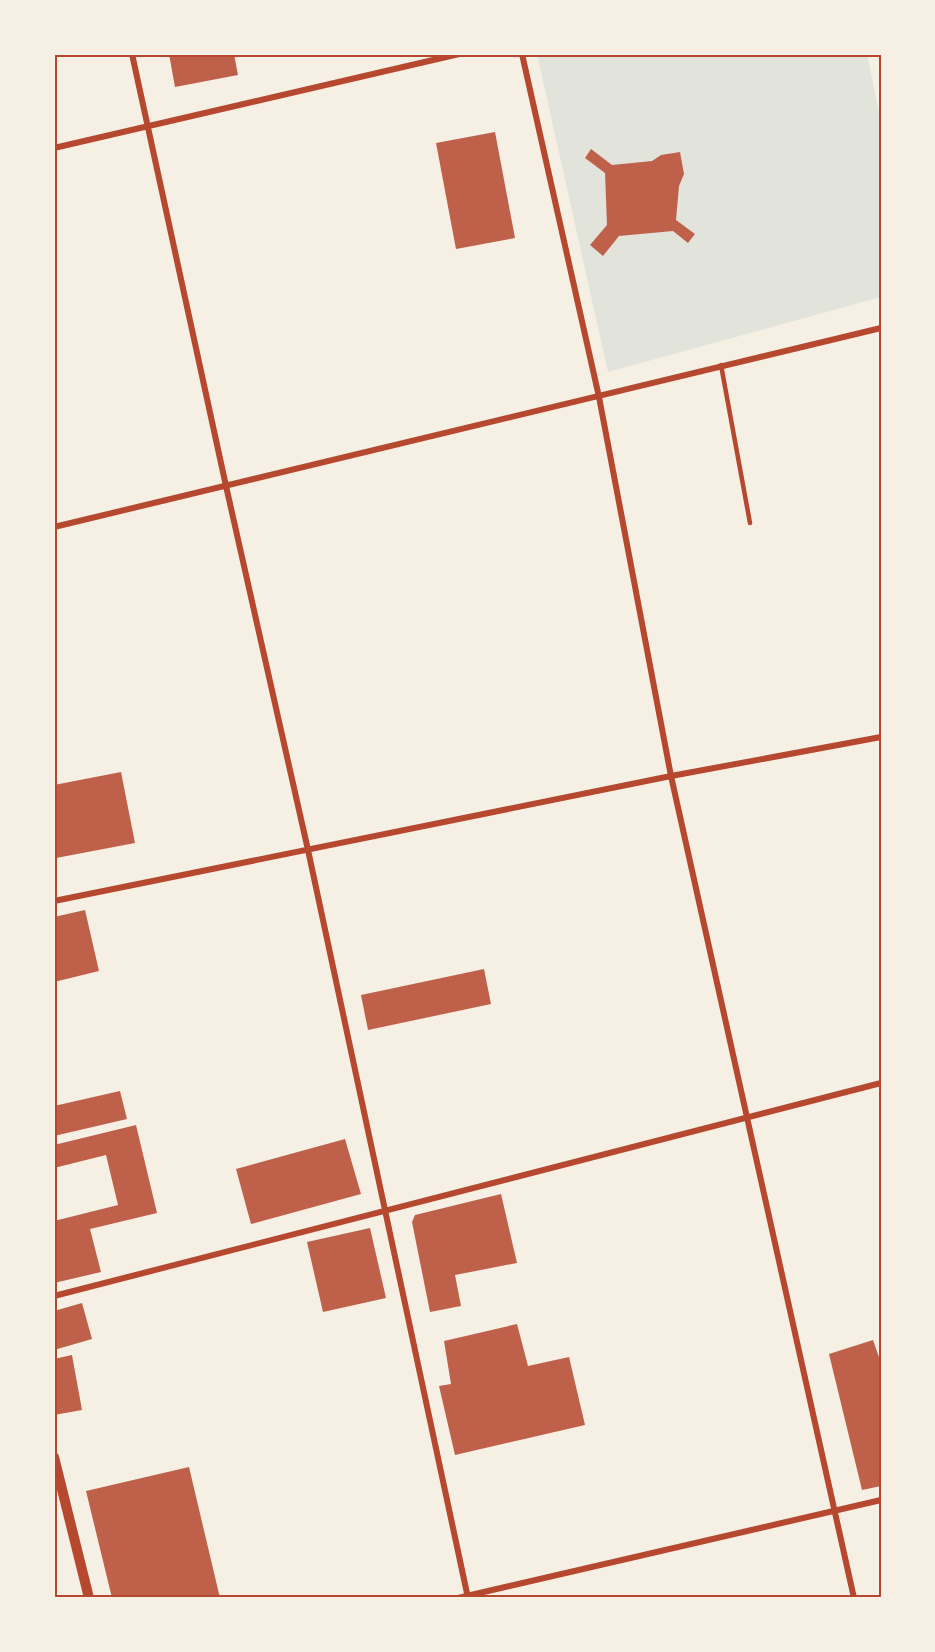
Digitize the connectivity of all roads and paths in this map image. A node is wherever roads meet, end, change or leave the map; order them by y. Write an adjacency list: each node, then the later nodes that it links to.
1 (132, 54): 4 (street)
2 (459, 54): 4 (street)
3 (522, 54): 8 (street)
4 (147, 128): 5 (street); 9 (street)
5 (54, 148)
6 (881, 328): 7 (street)
7 (721, 364): 8 (street); 10 (lane)
8 (599, 397): 9 (street); 13 (street)
9 (226, 486): 11 (street); 14 (street)
10 (750, 523)
11 (54, 527)
12 (881, 737): 13 (street)
13 (671, 776): 14 (street); 17 (street)
14 (308, 850): 15 (street); 18 (street)
15 (54, 901)
16 (881, 1083): 17 (street)
17 (747, 1117): 18 (street); 22 (street)
18 (384, 1211): 19 (street); 23 (street)
19 (54, 1296)
20 (54, 1457): 24 (street)
21 (881, 1500): 22 (street)
22 (834, 1510): 23 (street); 26 (street)
23 (468, 1597): 25 (street)
24 (89, 1598)
25 (458, 1598)
26 (855, 1598)

